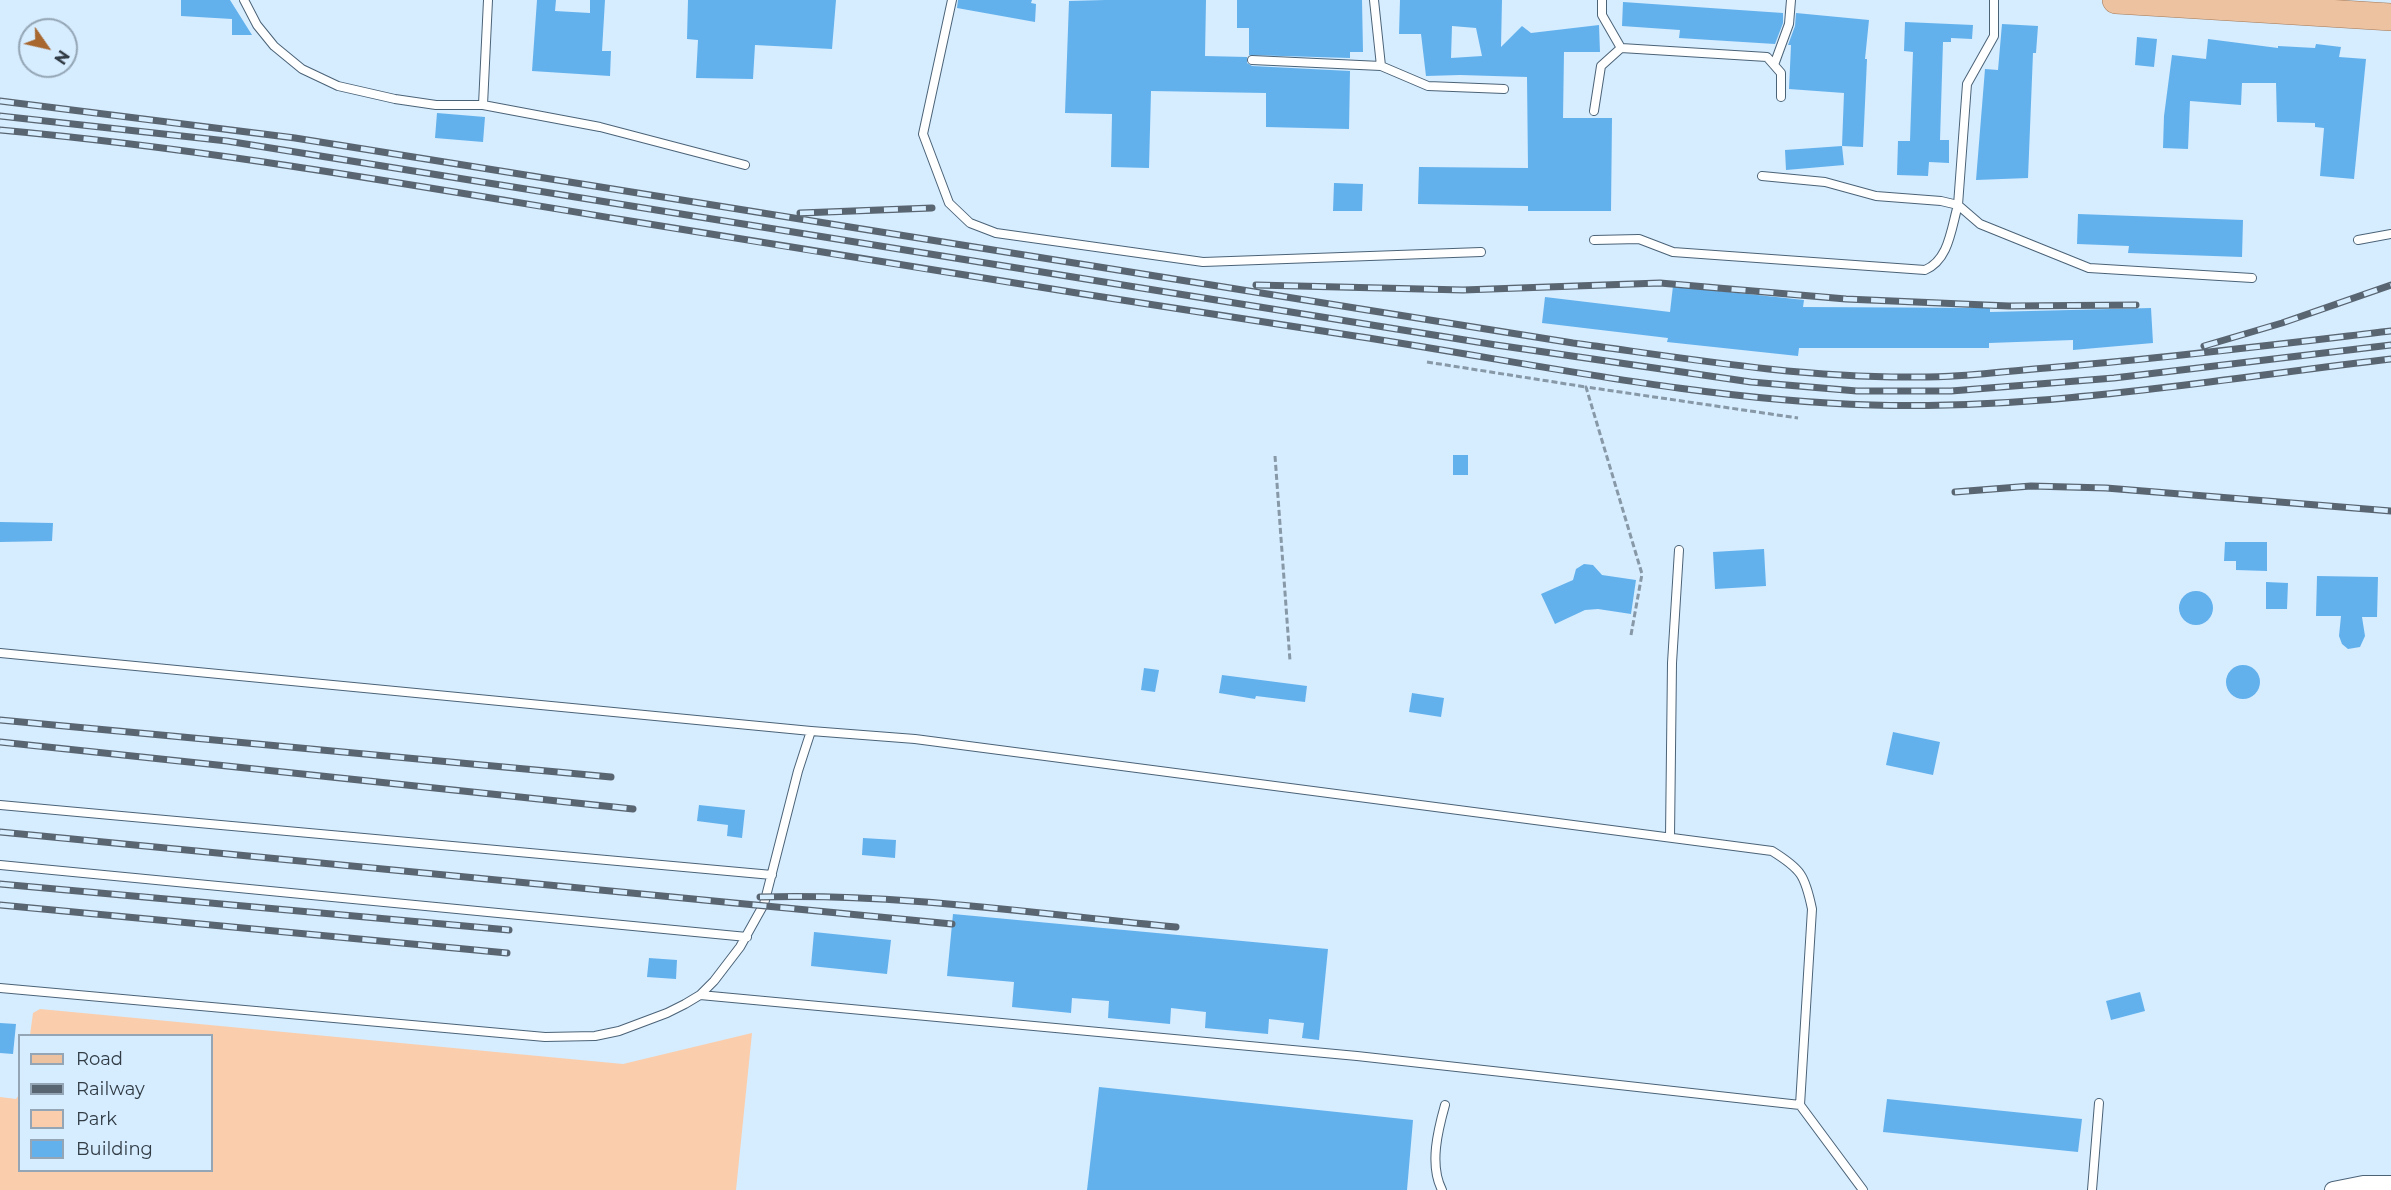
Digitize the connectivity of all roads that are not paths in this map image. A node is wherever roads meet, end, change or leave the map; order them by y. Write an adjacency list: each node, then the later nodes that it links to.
1 (244, 0): 16 (lane)
2 (488, 0): 16 (lane)
3 (952, 0): 24 (lane)
4 (1374, 0): 13 (lane)
5 (1602, 0): 10 (lane)
6 (1791, 0): 12 (lane)
7 (1994, 0): 20 (lane)
8 (2115, 0): 9 (main road)
9 (2388, 11)
10 (1621, 48): 12 (lane); 17 (lane)
11 (1252, 60): 13 (lane)
12 (1774, 65): 15 (lane)
13 (1381, 66): 14 (lane)
14 (1504, 89)
15 (1781, 96)
16 (483, 105): 18 (lane)
17 (1594, 111)
18 (745, 165)
19 (1762, 176): 20 (lane)
20 (1958, 205): 22 (lane); 25 (lane)
21 (2391, 234): 23 (lane)
22 (1594, 240)
23 (2358, 240)
24 (1481, 252)
25 (2252, 278)
26 (1679, 550): 30 (lane)
27 (0, 653): 28 (lane)
28 (811, 731): 30 (lane); 32 (lane)
29 (0, 805): 32 (lane)
30 (1670, 837): 38 (lane)
31 (0, 865): 33 (lane)
32 (772, 875): 33 (lane)
33 (747, 937): 35 (lane)
34 (0, 988): 35 (lane)
35 (700, 995): 38 (lane)
36 (2098, 1102): 42 (lane)
37 (1445, 1105): 40 (lane)
38 (1800, 1105): 41 (lane)
39 (2391, 1184): 43 (street)
40 (1442, 1190)
41 (1863, 1190)
42 (2092, 1190)
43 (2333, 1190)

